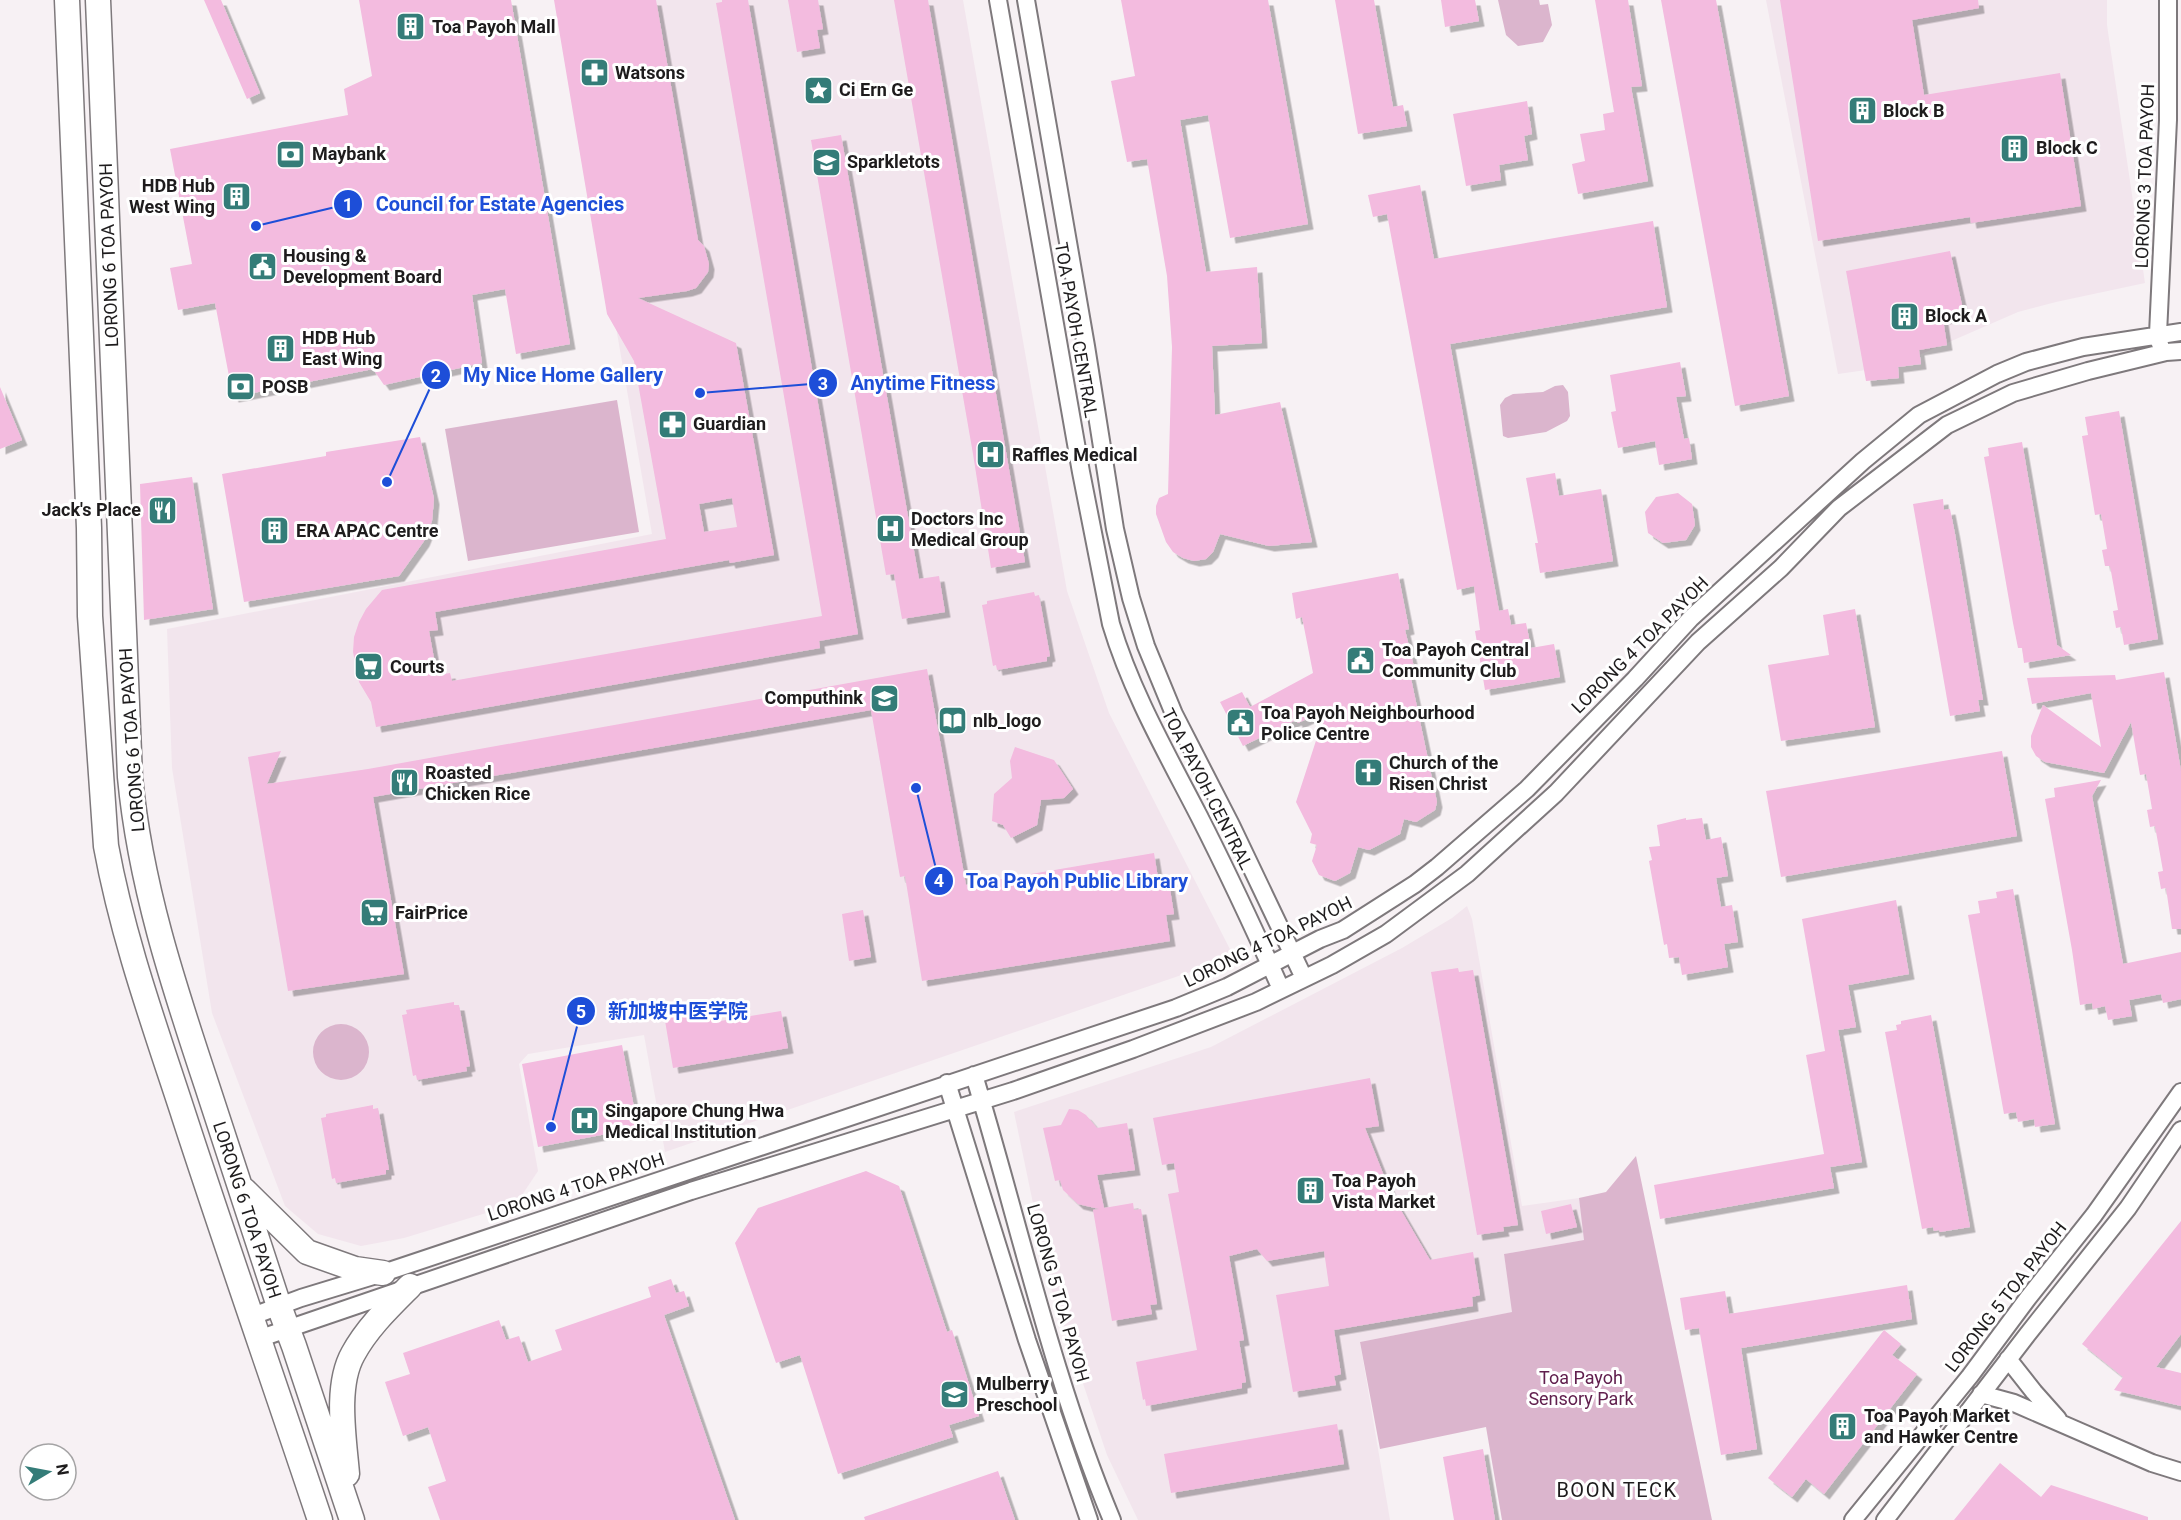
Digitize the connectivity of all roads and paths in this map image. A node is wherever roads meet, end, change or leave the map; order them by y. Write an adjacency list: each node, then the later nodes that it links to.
1 (67, 0): 24 (main road, LORONG 6 TOA PAYOH)
2 (98, 0): 20 (main road, LORONG 6 TOA PAYOH)
3 (998, 0): 11 (street, TOA PAYOH CENTRAL)
4 (1026, 0): 10 (street, TOA PAYOH CENTRAL)
5 (2168, 0): 7 (street, LORONG 3 TOA PAYOH)
6 (2181, 332): 7 (street, LORONG 4 TOA PAYOH)
7 (2158, 334): 9 (street, LORONG 3 TOA PAYOH); 10 (street, LORONG 4 TOA PAYOH)
8 (2181, 351): 9 (street)
9 (2161, 353): 12 (street)
10 (1292, 954): 11 (street, LORONG 4 TOA PAYOH); 12 (street, TOA PAYOH CENTRAL)
11 (1270, 965): 13 (street, TOA PAYOH CENTRAL); 14 (street, LORONG 4 TOA PAYOH)
12 (1304, 978): 13 (street)
13 (1281, 989): 17 (street)
14 (974, 1075): 15 (street, LORONG 4 TOA PAYOH); 17 (street, LORONG 5 TOA PAYOH)
15 (947, 1083): 18 (street); 21 (street, LORONG 4 TOA PAYOH)
16 (2181, 1092): 34 (street, LORONG 5 TOA PAYOH)
17 (982, 1100): 18 (street); 33 (street, LORONG 5 TOA PAYOH)
18 (955, 1109): 22 (street); 32 (street)
19 (2181, 1130): 26 (street)
20 (239, 1184): 21 (main road); 23 (main road, LORONG 6 TOA PAYOH)
21 (382, 1273): 23 (street, LORONG 4 TOA PAYOH)
22 (410, 1286): 25 (street); 30 (main road)
23 (279, 1306): 24 (street, LORONG 4 TOA PAYOH); 25 (main road, LORONG 6 TOA PAYOH)
24 (254, 1328): 25 (street); 31 (main road, LORONG 6 TOA PAYOH)
25 (288, 1329): 30 (main road, LORONG 6 TOA PAYOH)
26 (2008, 1359): 27 (street); 28 (street)
27 (1981, 1394): 28 (street); 35 (street)
28 (2066, 1425): 29 (street)
29 (2181, 1472)
30 (351, 1517)
31 (320, 1520)
32 (1089, 1520)
33 (1112, 1520)
34 (1853, 1520)
35 (1885, 1520)

